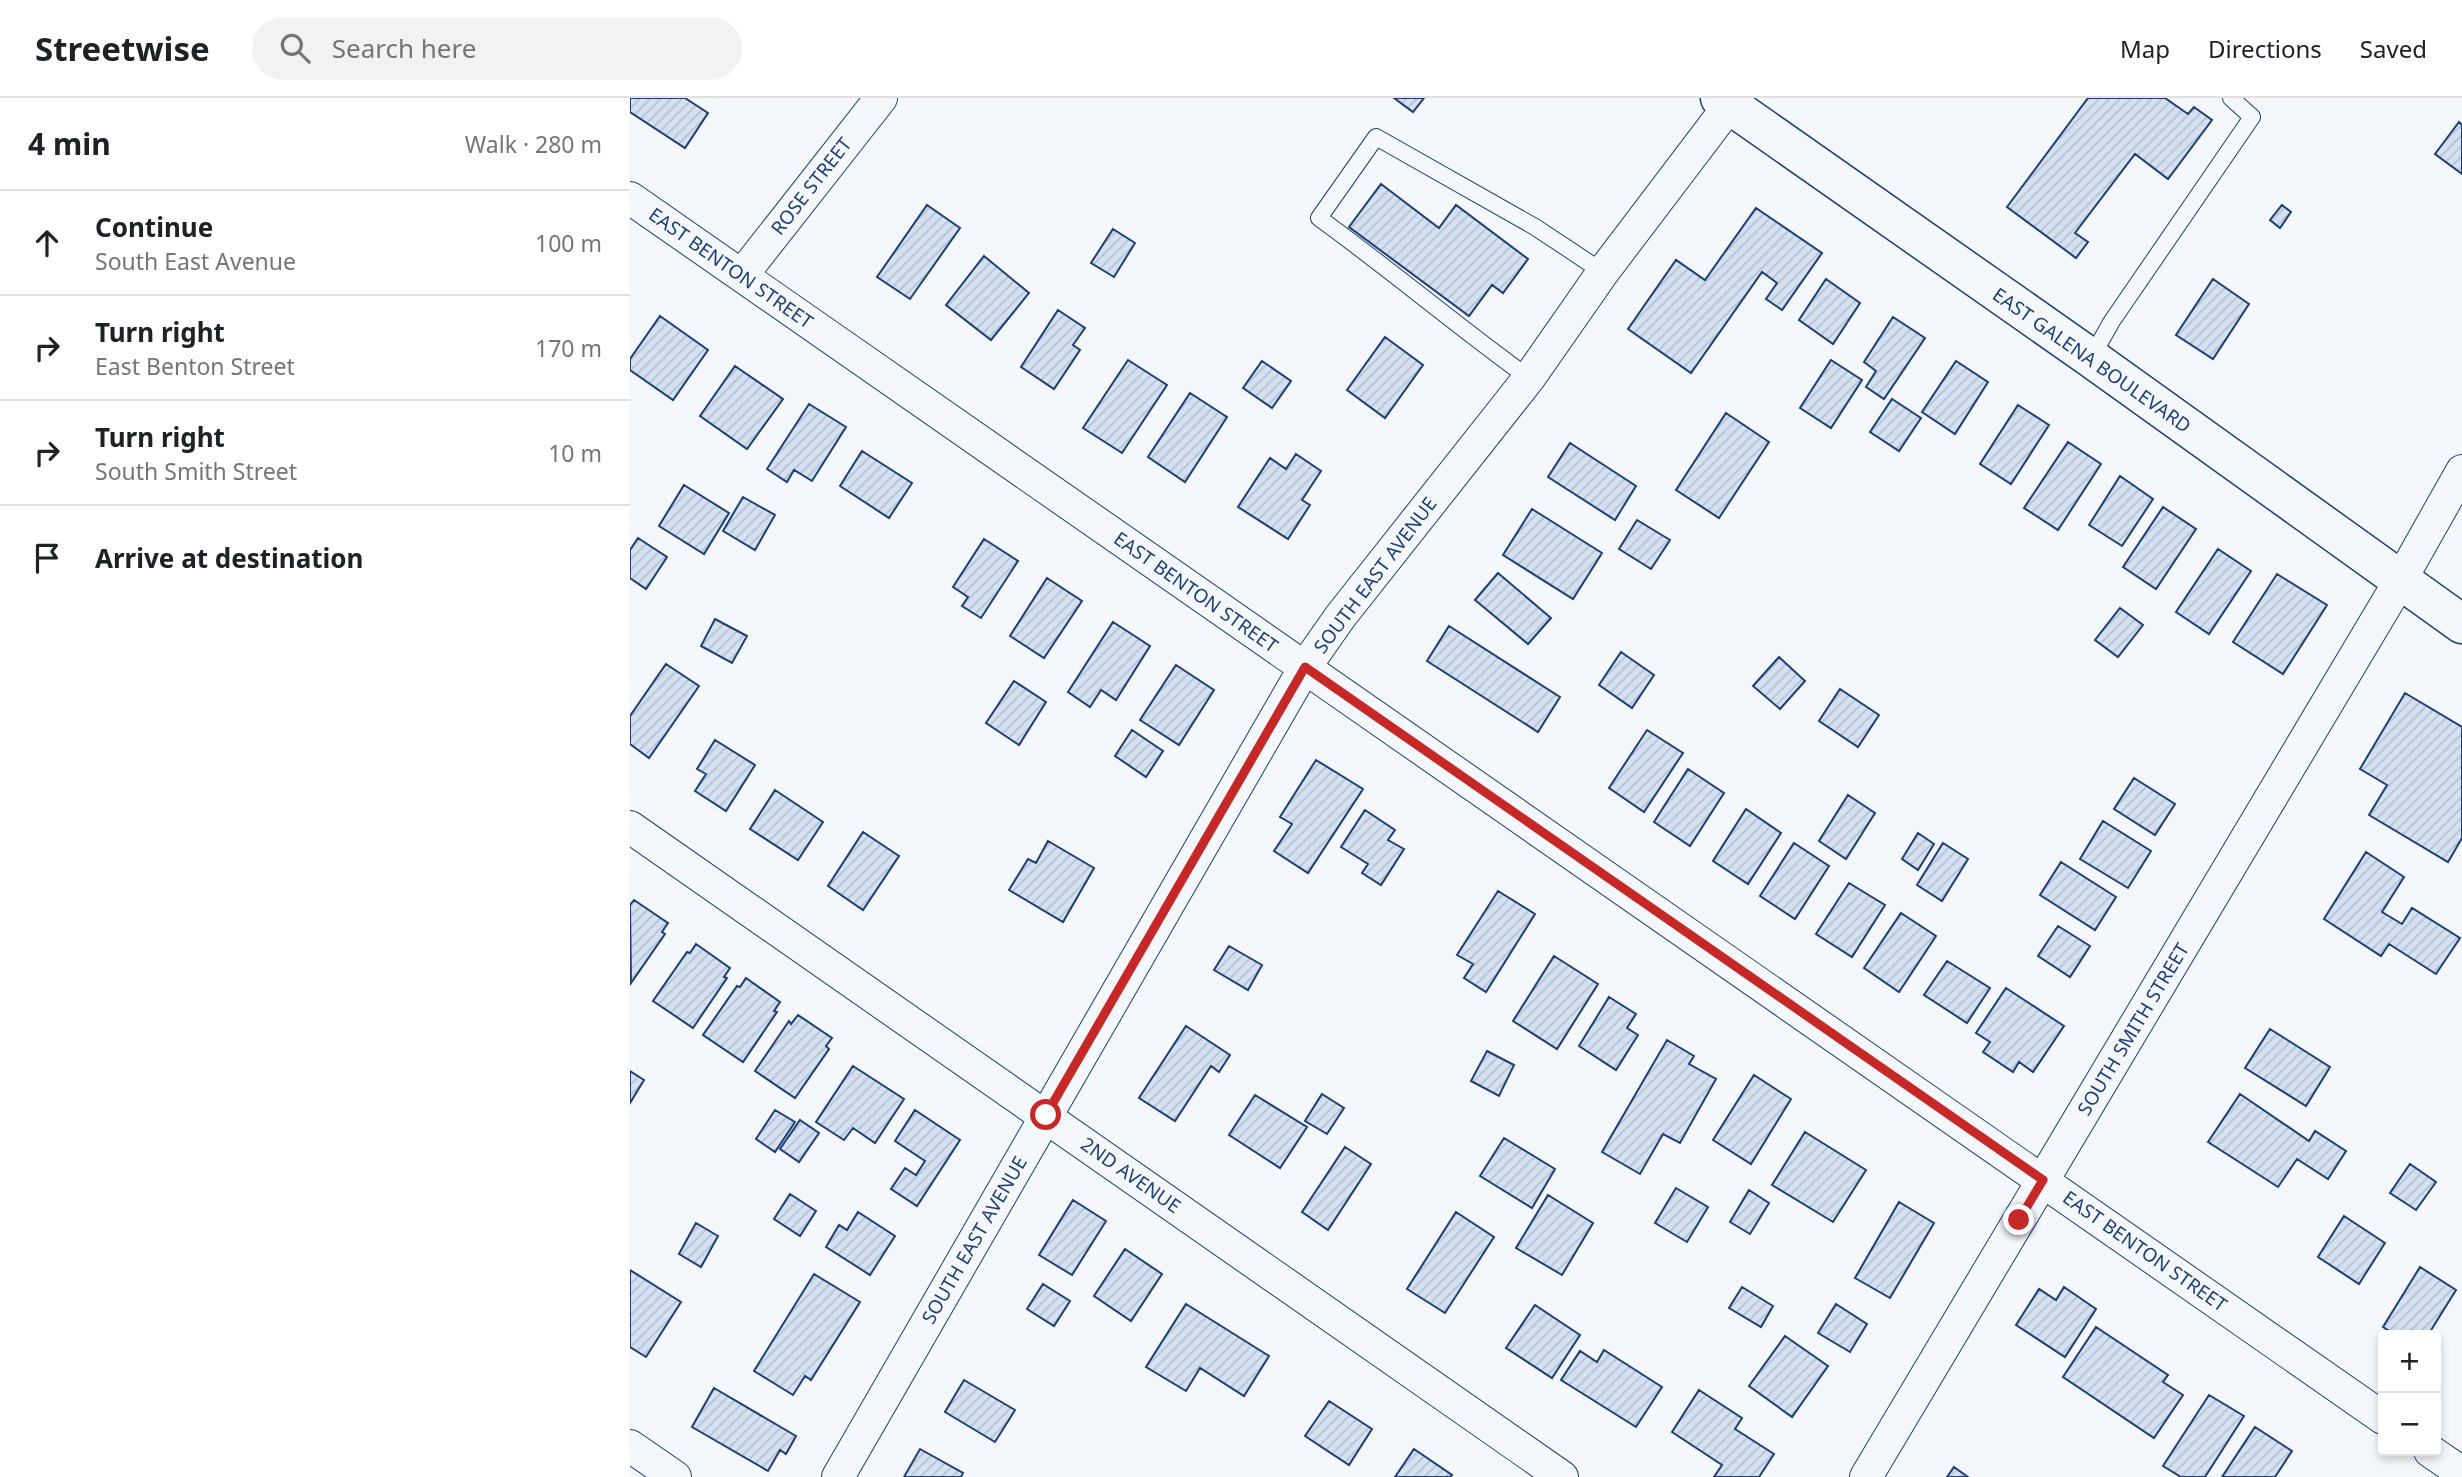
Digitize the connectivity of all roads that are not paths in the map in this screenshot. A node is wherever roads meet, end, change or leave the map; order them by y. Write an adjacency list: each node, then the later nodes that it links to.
1 (881, 98): 6 (street, ROSE STREET)
2 (2231, 98): 7 (lane)
3 (1728, 101): 5 (street, SOUTH EAST AVENUE); 7 (main road, EAST GALENA BOULEVARD)
4 (630, 198): 6 (street, EAST BENTON STREET)
5 (1603, 272): 8 (street, SOUTH EAST AVENUE); 8 (lane)
6 (742, 275): 12 (street, EAST BENTON STREET)
7 (2091, 358): 10 (main road, EAST GALENA BOULEVARD)
8 (1529, 378): 12 (street, SOUTH EAST AVENUE)
9 (2462, 471): 10 (street, SOUTH SMITH STREET)
10 (2400, 581): 11 (main road, EAST GALENA BOULEVARD); 15 (street, SOUTH SMITH STREET)
11 (2462, 624)
12 (1305, 667): 14 (street, SOUTH EAST AVENUE); 15 (street, EAST BENTON STREET)
13 (630, 827): 14 (street, 2ND AVENUE)
14 (1046, 1115): 21 (street, SOUTH EAST AVENUE); 22 (street, 2ND AVENUE)
15 (2043, 1180): 16 (street, EAST BENTON STREET); 23 (street, SOUTH SMITH STREET)
16 (2378, 1414)
17 (630, 1446): 20 (street)
18 (2438, 1456): 19 (street)
19 (2462, 1472)
20 (675, 1477)
21 (838, 1477)
22 (1562, 1477)
23 (1866, 1477)

